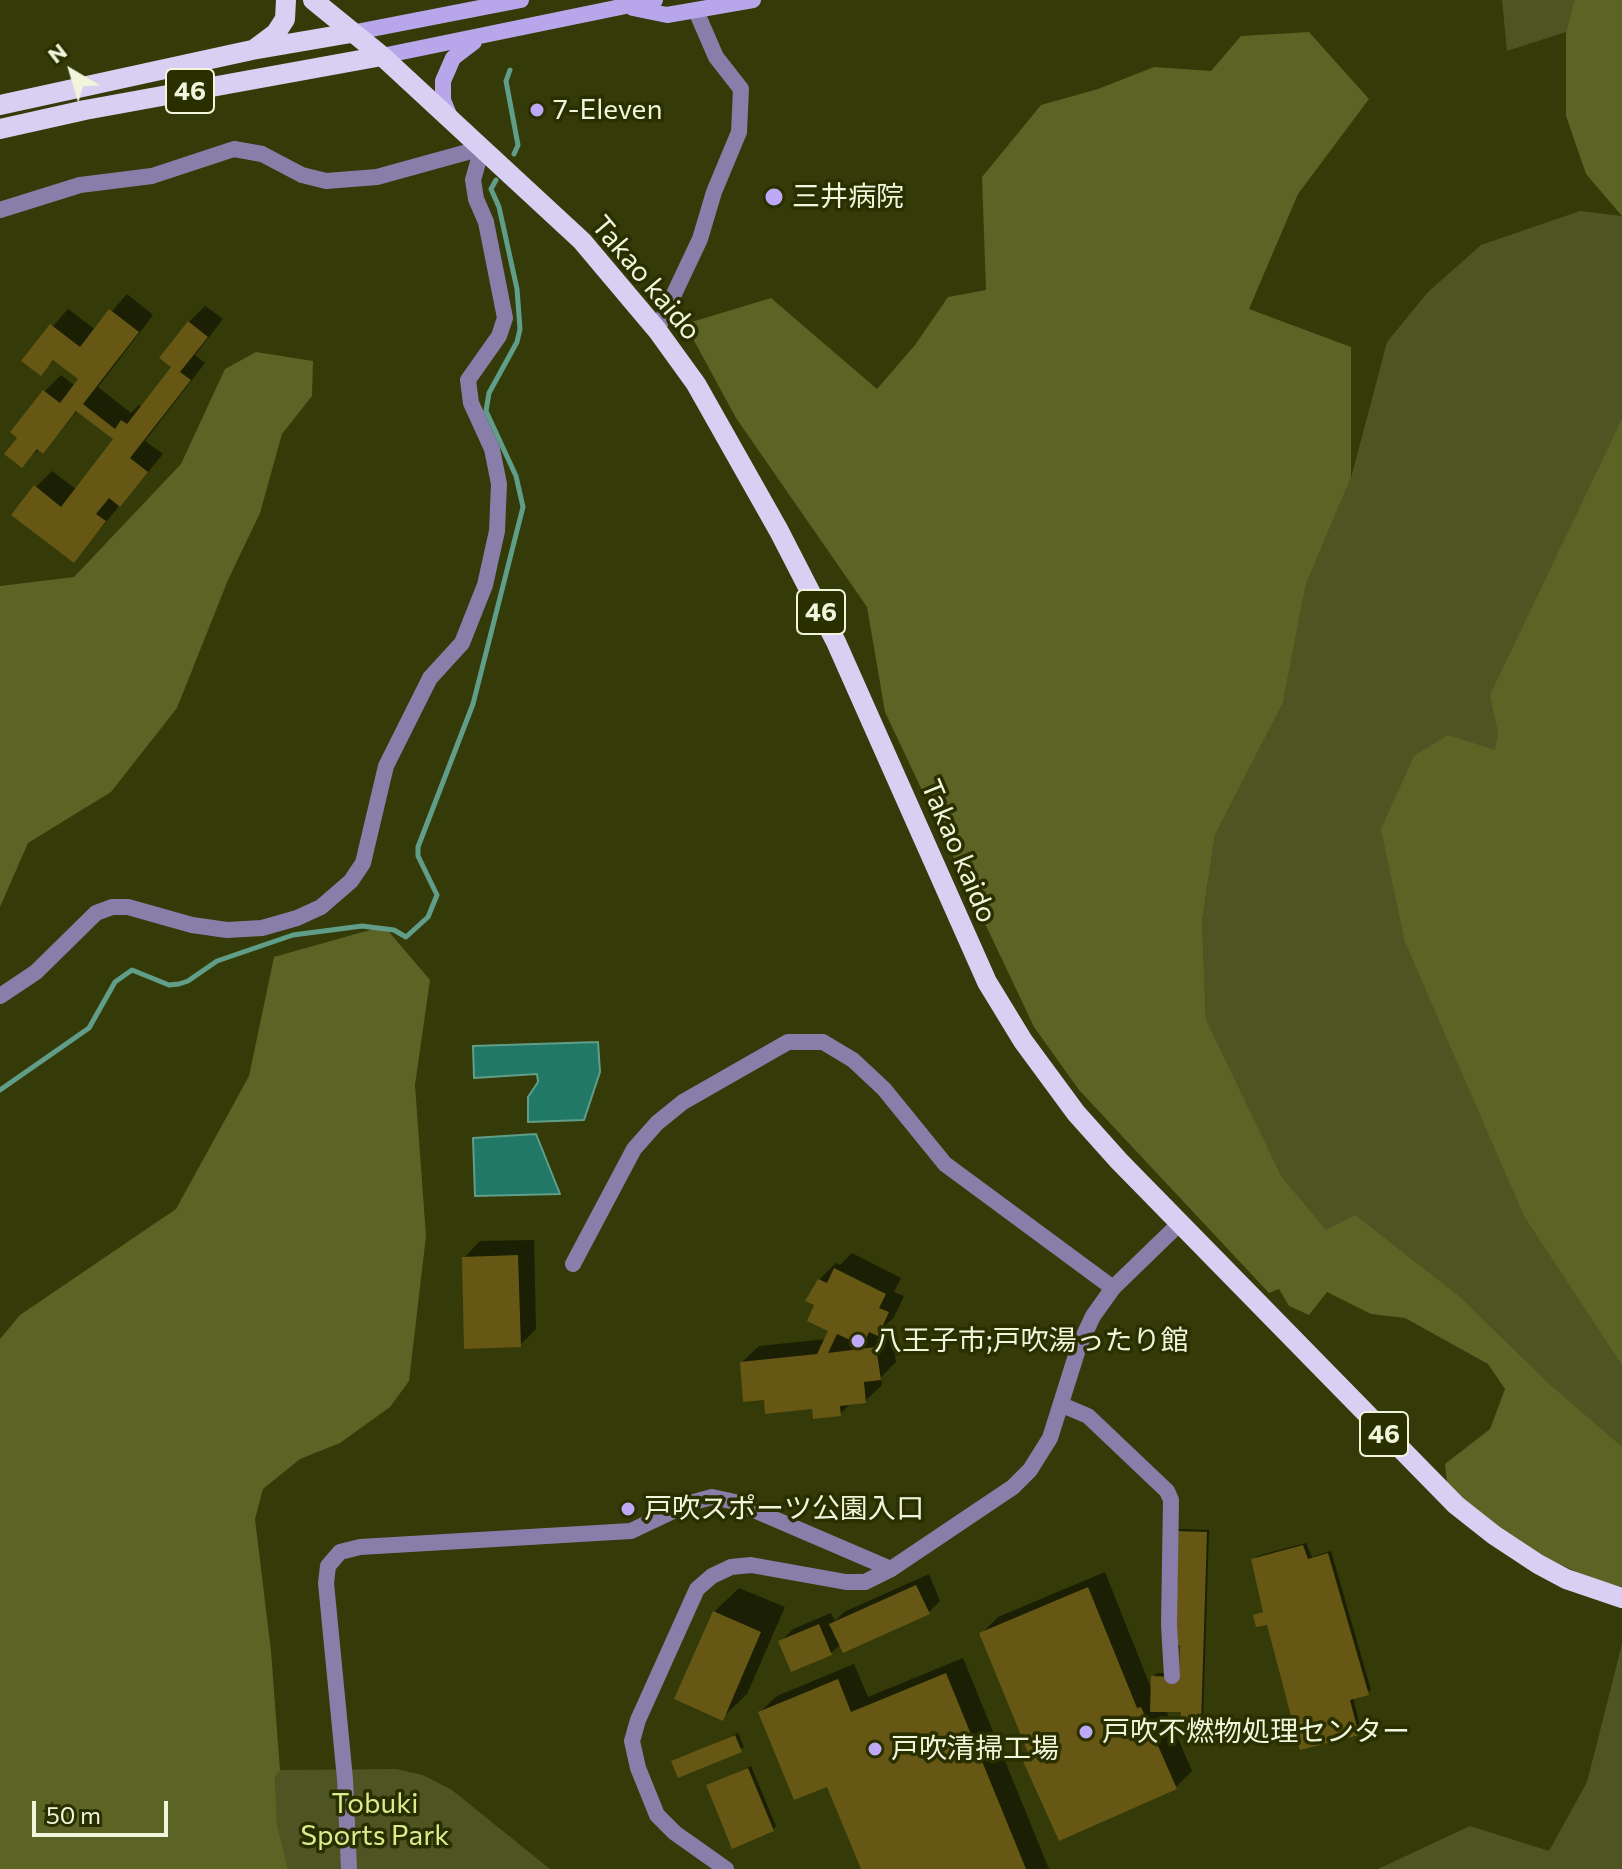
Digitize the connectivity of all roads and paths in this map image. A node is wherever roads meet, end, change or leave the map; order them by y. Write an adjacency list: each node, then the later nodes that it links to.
1 (286, 0): 12 (main road)
2 (313, 0): 10 (main road, 46)
3 (485, 0): 9 (main road)
4 (521, 0): 9 (main road)
5 (655, 0): 7 (main road)
6 (753, 0): 8 (main road)
7 (626, 7): 8 (main road); 11 (main road)
8 (696, 11): 19 (street)
9 (439, 18): 10 (main road)
10 (351, 33): 12 (main road, 46); 13 (main road, Takao kaido / 46)
11 (490, 35): 13 (main road); 15 (main road)
12 (252, 50): 14 (main road, 46)
13 (382, 56): 15 (main road, Takao kaido / 46); 16 (main road, 46)
14 (0, 105)
15 (451, 119): 17 (main road, Takao kaido / 46)
16 (0, 129)
17 (482, 148): 18 (street); 19 (main road, Takao kaido / 46); 20 (street)
18 (0, 210)
19 (657, 330): 21 (main road, Takao kaido / 46)
20 (0, 996)
21 (1180, 1223): 23 (street); 26 (main road, Takao kaido / 46)
22 (573, 1264): 23 (street)
23 (1113, 1288): 24 (street)
24 (1062, 1405): 25 (street); 27 (street)
25 (891, 1569): 28 (street); 29 (street)
26 (1622, 1598)
27 (1172, 1676)
28 (349, 1869)
29 (726, 1869)

